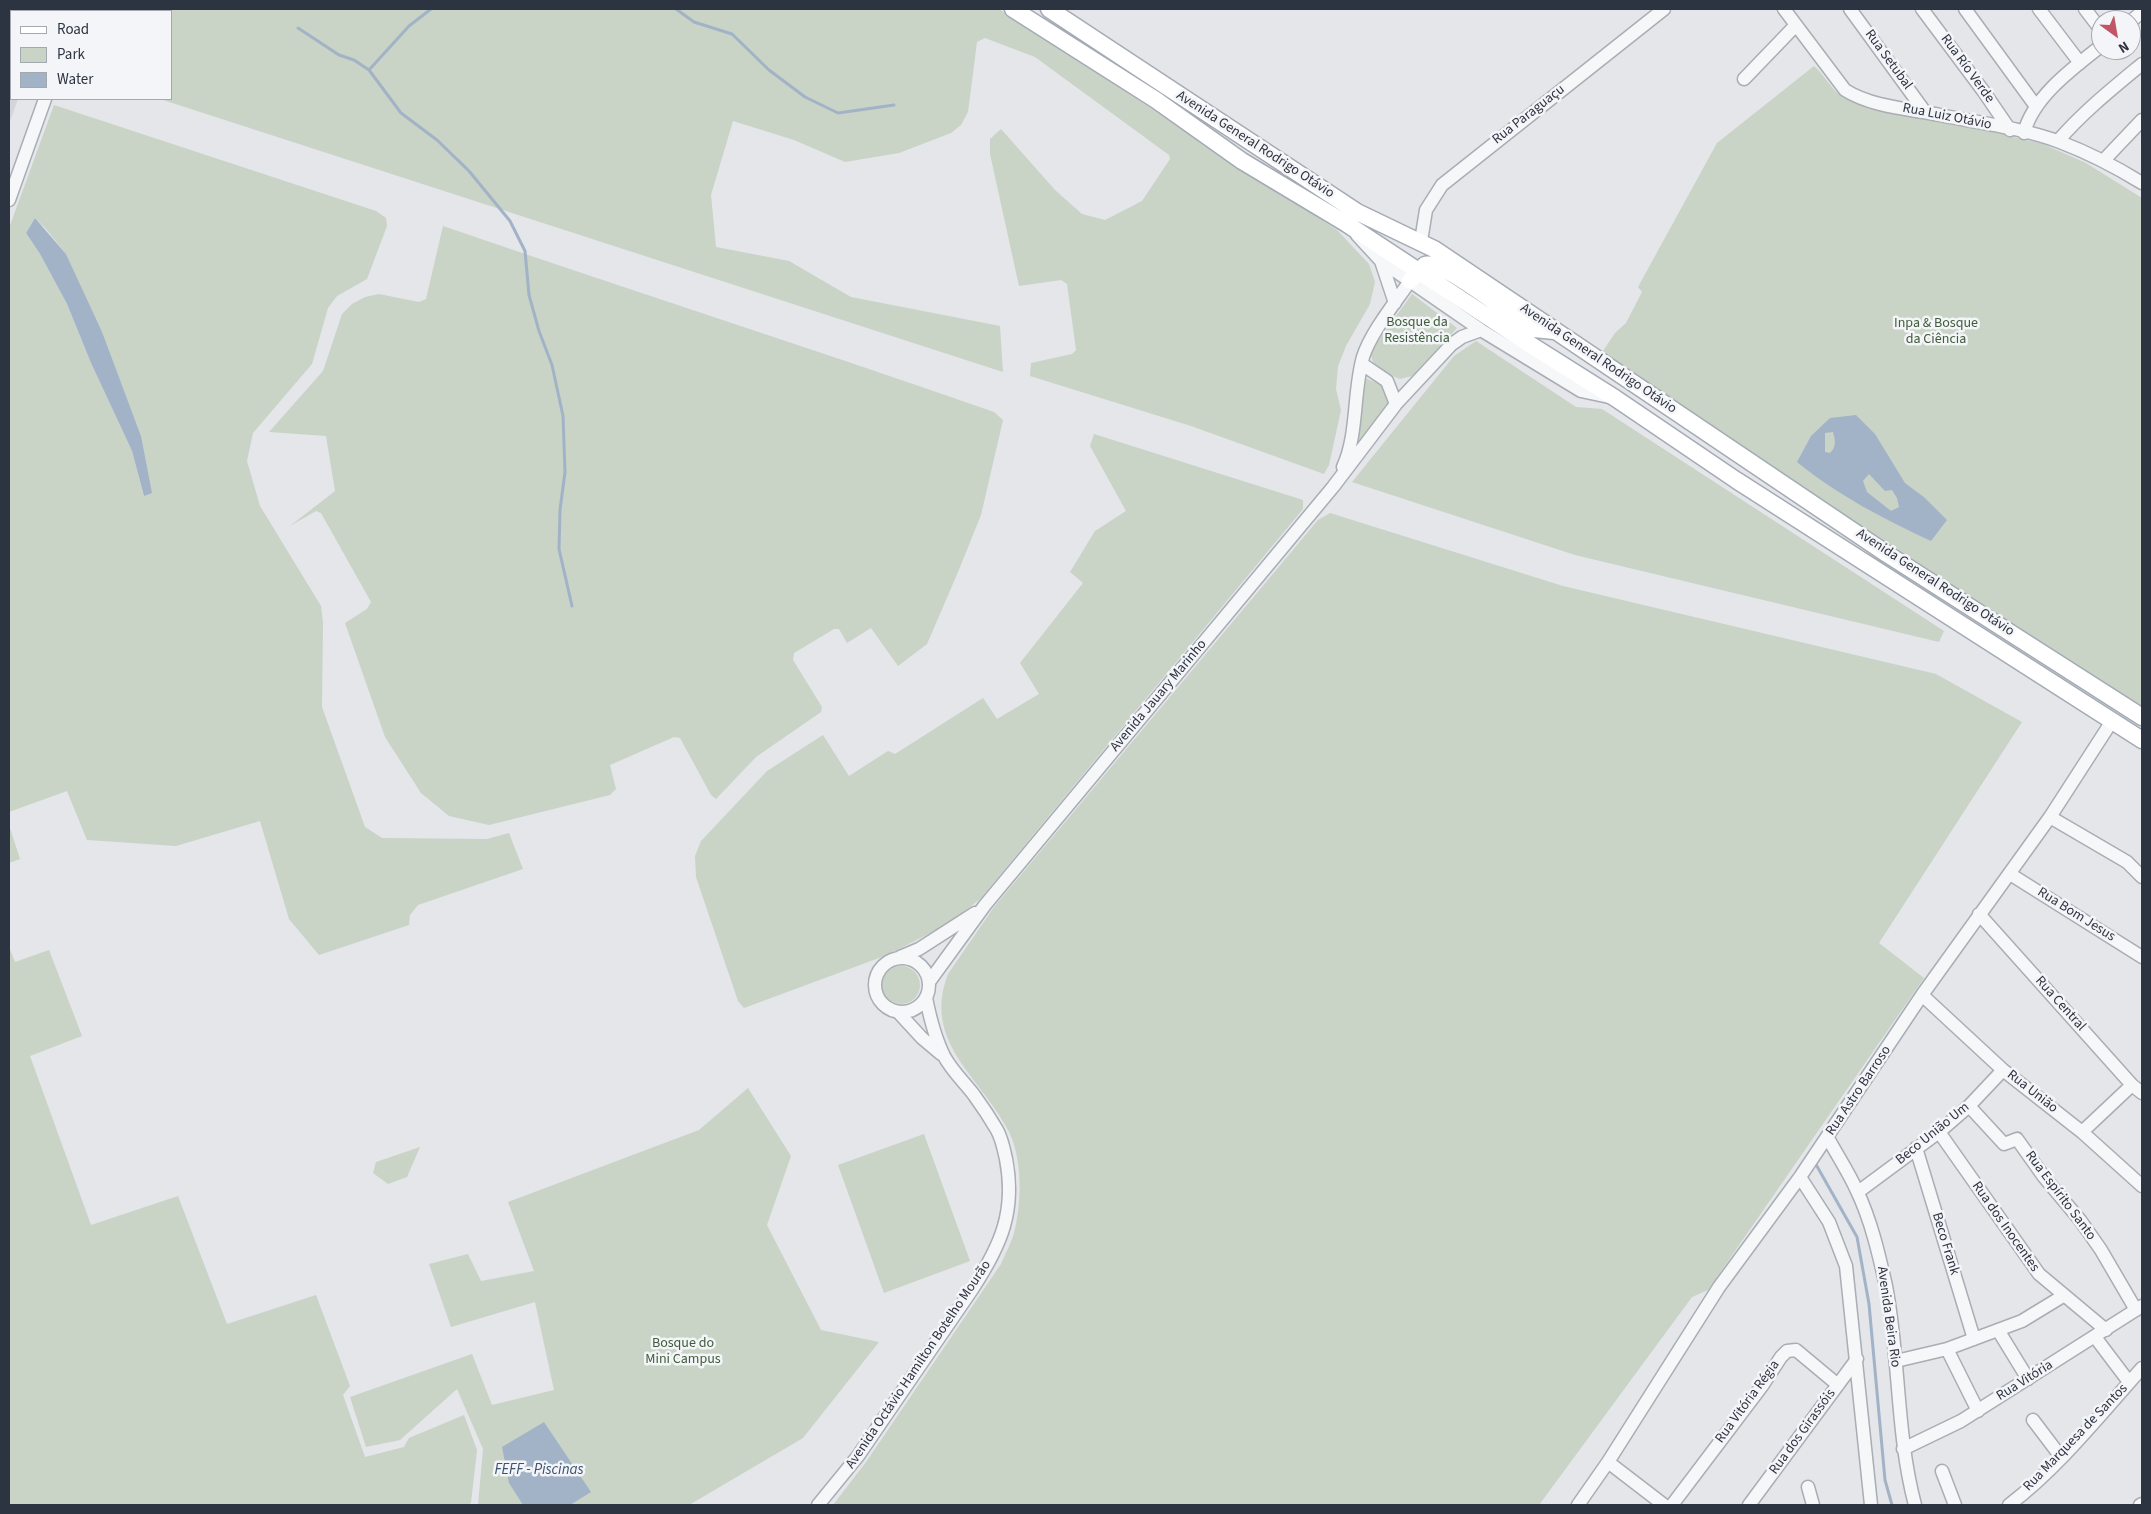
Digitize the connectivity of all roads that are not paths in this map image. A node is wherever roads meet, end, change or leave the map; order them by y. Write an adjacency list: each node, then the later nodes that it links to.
1 (1013, 9): 24 (main road, Avenida General Rodrigo Otávio)
2 (1049, 9): 25 (main road, Avenida General Rodrigo Otávio)
3 (1664, 9): 25 (street, Rua Paraguaçu)
4 (1784, 9): 9 (street, Rua Luiz Otávio)
5 (1850, 9): 16 (street, Rua Setubal)
6 (1922, 9): 18 (street, Rua Río Verde)
7 (1965, 9): 15 (street)
8 (2039, 9): 11 (street)
9 (1796, 25): 13 (street); 16 (street, Rua Luiz Otávio)
10 (2091, 54): 11 (street)
11 (2080, 63): 15 (street)
12 (2142, 64): 20 (street)
13 (1744, 79)
14 (45, 100): 23 (street)
15 (2035, 105): 19 (street)
16 (1925, 112): 18 (street, Rua Luiz Otávio)
17 (2142, 120): 21 (street)
18 (2010, 130): 19 (street, Rua Luiz Otávio)
19 (2024, 132): 20 (street, Rua Luiz Otávio)
20 (2058, 142): 21 (street, Rua Luiz Otávio)
21 (2104, 160): 22 (street, Rua Luiz Otávio)
22 (2142, 183)
23 (9, 200)
24 (1347, 224): 26 (street, Avenida General Rodrigo Otávio); 27 (main road, Avenida General Rodrigo Otávio)
25 (1421, 241): 30 (main road, Avenida General Rodrigo Otávio)
26 (1381, 261): 27 (street, Avenida General Rodrigo Otávio); 28 (street)
27 (1415, 276): 28 (street, Avenida Jauary Marinho); 29 (street, Avenida General Rodrigo Otávio); 30 (main road); 34 (main road, Avenida General Rodrigo Otávio)
28 (1395, 303): 31 (street, Avenida Jauary Marinho)
29 (1481, 330): 33 (street, Avenida Jauary Marinho); 34 (street, Avenida General Rodrigo Otávio)
30 (1556, 331): 37 (main road, Avenida General Rodrigo Otávio)
31 (1362, 364): 32 (street); 36 (street, Avenida Jauary Marinho)
32 (1387, 381): 33 (street); 35 (street)
33 (1413, 385): 35 (street, Avenida Jauary Marinho)
34 (1615, 398): 38 (main road, Avenida General Rodrigo Otávio)
35 (1396, 404): 36 (street, Avenida Jauary Marinho)
36 (1333, 487): 43 (street, Avenida Jauary Marinho)
37 (2142, 717)
38 (2112, 721): 39 (main road, Avenida General Rodrigo Otávio); 40 (street, Rua Astro Barroso)
39 (2142, 740)
40 (2050, 817): 41 (street, Rua Astro Barroso); 42 (street)
41 (2010, 874): 44 (street, Rua Astro Barroso); 46 (street, Rua Bom Jesus)
42 (2142, 877)
43 (986, 906): 45 (street, Avenida Jauary Marinho); 47 (street, Avenida Jauary Marinho)
44 (1979, 914): 48 (street, Rua Astro Barroso); 53 (street, Rua Central)
45 (899, 957): 47 (street); 50 (street)
46 (2142, 957)
47 (929, 982): 49 (street)
48 (1922, 995): 52 (street, Rua União); 57 (street, Rua Astro Barroso)
49 (926, 998): 50 (street); 51 (street, Avenida Octávio Hamilton Botelho Mourão)
50 (898, 1012): 51 (street, Avenida Octávio Hamilton Botelho Mourão)
51 (944, 1057): 82 (street, Avenida Octávio Hamilton Botelho Mourão)
52 (2004, 1070): 54 (street, Beco União Um); 56 (street, Rua União)
53 (2137, 1089): 56 (street)
54 (1969, 1106): 55 (street, Beco União Um); 63 (street, Rua Espírito Santo)
55 (1939, 1132): 58 (street, Beco União Um); 62 (street, Rua dos Inocentes)
56 (2082, 1132): 60 (street, Rua União)
57 (1828, 1138): 59 (street, Rua Astro Barroso); 61 (street, Avenida Beira Rio)
58 (1916, 1148): 61 (street, Beco União Um); 66 (street, Beco Frank)
59 (1800, 1177): 68 (street); 77 (street, Rua Astro Barroso)
60 (2142, 1186)
61 (1858, 1192): 69 (street, Avenida Beira Rio)
62 (2063, 1296): 64 (street); 65 (street, Rua dos Inocentes)
63 (2139, 1308): 65 (street, Rua Vitória)
64 (1998, 1330): 66 (street); 71 (street)
65 (2100, 1334): 70 (street, Rua dos Inocentes); 71 (street, Rua Vitória)
66 (1974, 1339): 67 (street)
67 (1947, 1349): 69 (street); 73 (street)
68 (1857, 1359): 72 (street, Rua dos Girassóis); 81 (street)
69 (1896, 1361): 75 (street, Avenida Beira Rio)
70 (2138, 1375): 76 (street, Rua Marquesa de Santos)
71 (2028, 1379): 73 (street, Rua Vitória)
72 (1838, 1385): 84 (street, Rua Vitória Régia); 85 (street, Rua dos Girassóis)
73 (1978, 1411): 75 (street, Rua Vitória)
74 (2033, 1420): 76 (street)
75 (1903, 1449): 87 (street, Avenida Beira Rio)
76 (2061, 1457): 89 (street, Rua Marquesa de Santos)
77 (1608, 1462): 80 (street); 83 (street, Rua Astro Barroso)
78 (1942, 1471): 88 (street)
79 (1808, 1487): 86 (street)
80 (1655, 1503)
81 (1868, 1504)
82 (818, 1505)
83 (1578, 1505)
84 (1672, 1505)
85 (1749, 1505)
86 (1813, 1505)
87 (1915, 1505)
88 (1955, 1505)
89 (2009, 1505)

